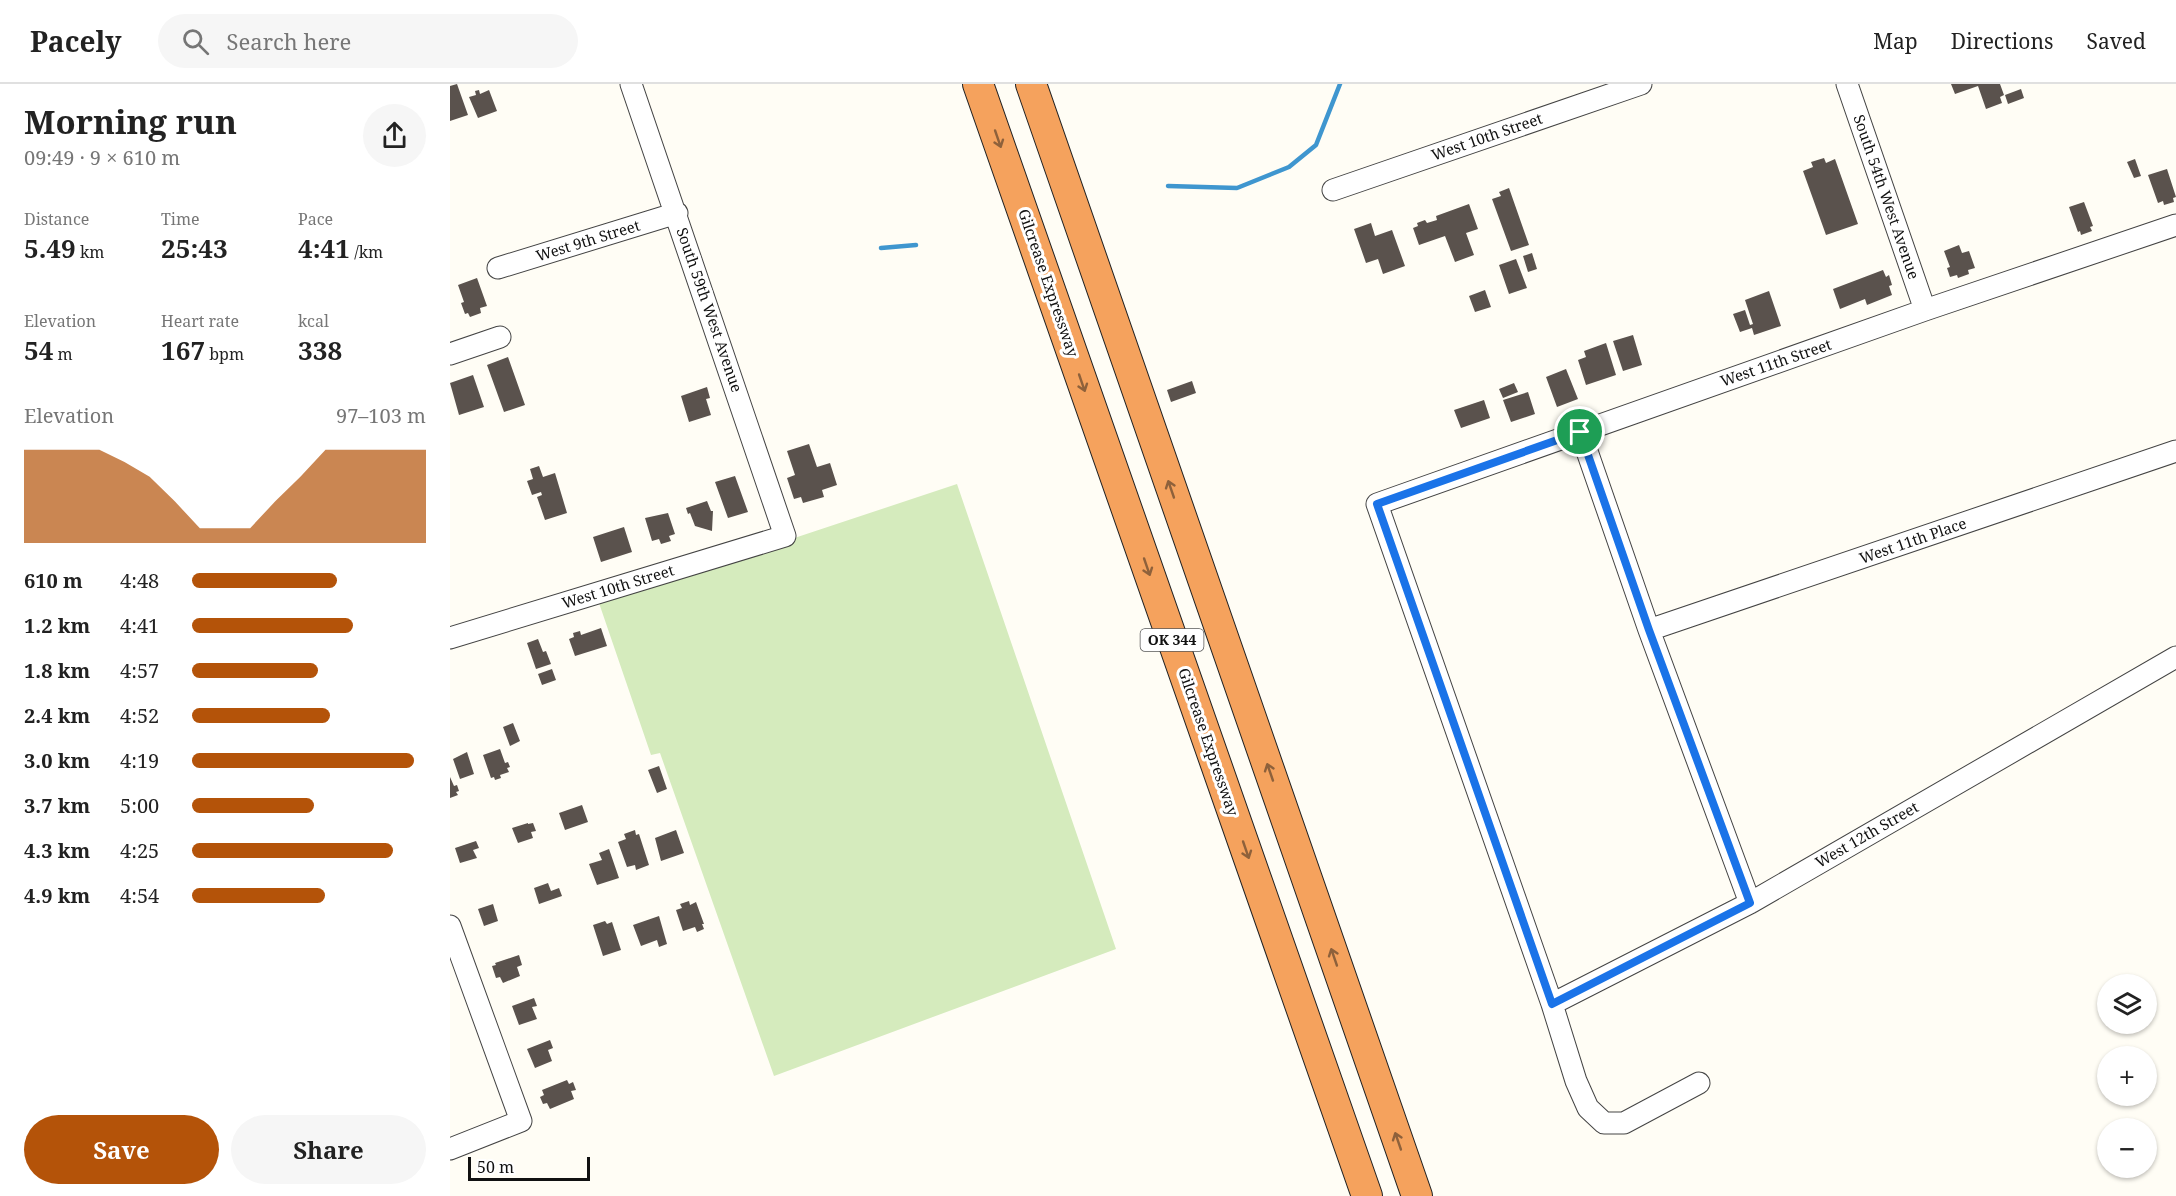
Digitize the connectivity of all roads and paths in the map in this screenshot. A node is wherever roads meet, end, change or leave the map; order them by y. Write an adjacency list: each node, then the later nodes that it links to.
1 (631, 84): 7 (street, South 59th West Avenue)
2 (978, 84): 24 (highway, Gilcrease Expressway / OK 344, one-way to 24)
3 (1031, 84): 25 (highway, OK 344, one-way to 3)
4 (1641, 84): 6 (street, West 10th Street)
5 (1848, 84): 10 (street, South 54th West Avenue)
6 (1333, 190)
7 (677, 213): 9 (street, West 9th Street); 15 (street, South 59th West Avenue)
8 (2176, 225): 10 (street, West 11th Street)
9 (498, 268)
10 (1925, 310): 13 (street, West 11th Street)
11 (500, 337): 12 (street)
12 (450, 354)
13 (1580, 432): 16 (street); 21 (street, West 11th Street)
14 (2176, 451): 16 (street, West 11th Place)
15 (785, 536): 17 (street, West 10th Street)
16 (1649, 630): 19 (street)
17 (450, 638)
18 (2176, 657): 19 (street, West 12th Street)
19 (1750, 903): 21 (street, West 12th Street)
20 (450, 926): 23 (street)
21 (1552, 1004): 22 (street)
22 (1699, 1083)
23 (450, 1149)
24 (1368, 1196)
25 (1418, 1196)

